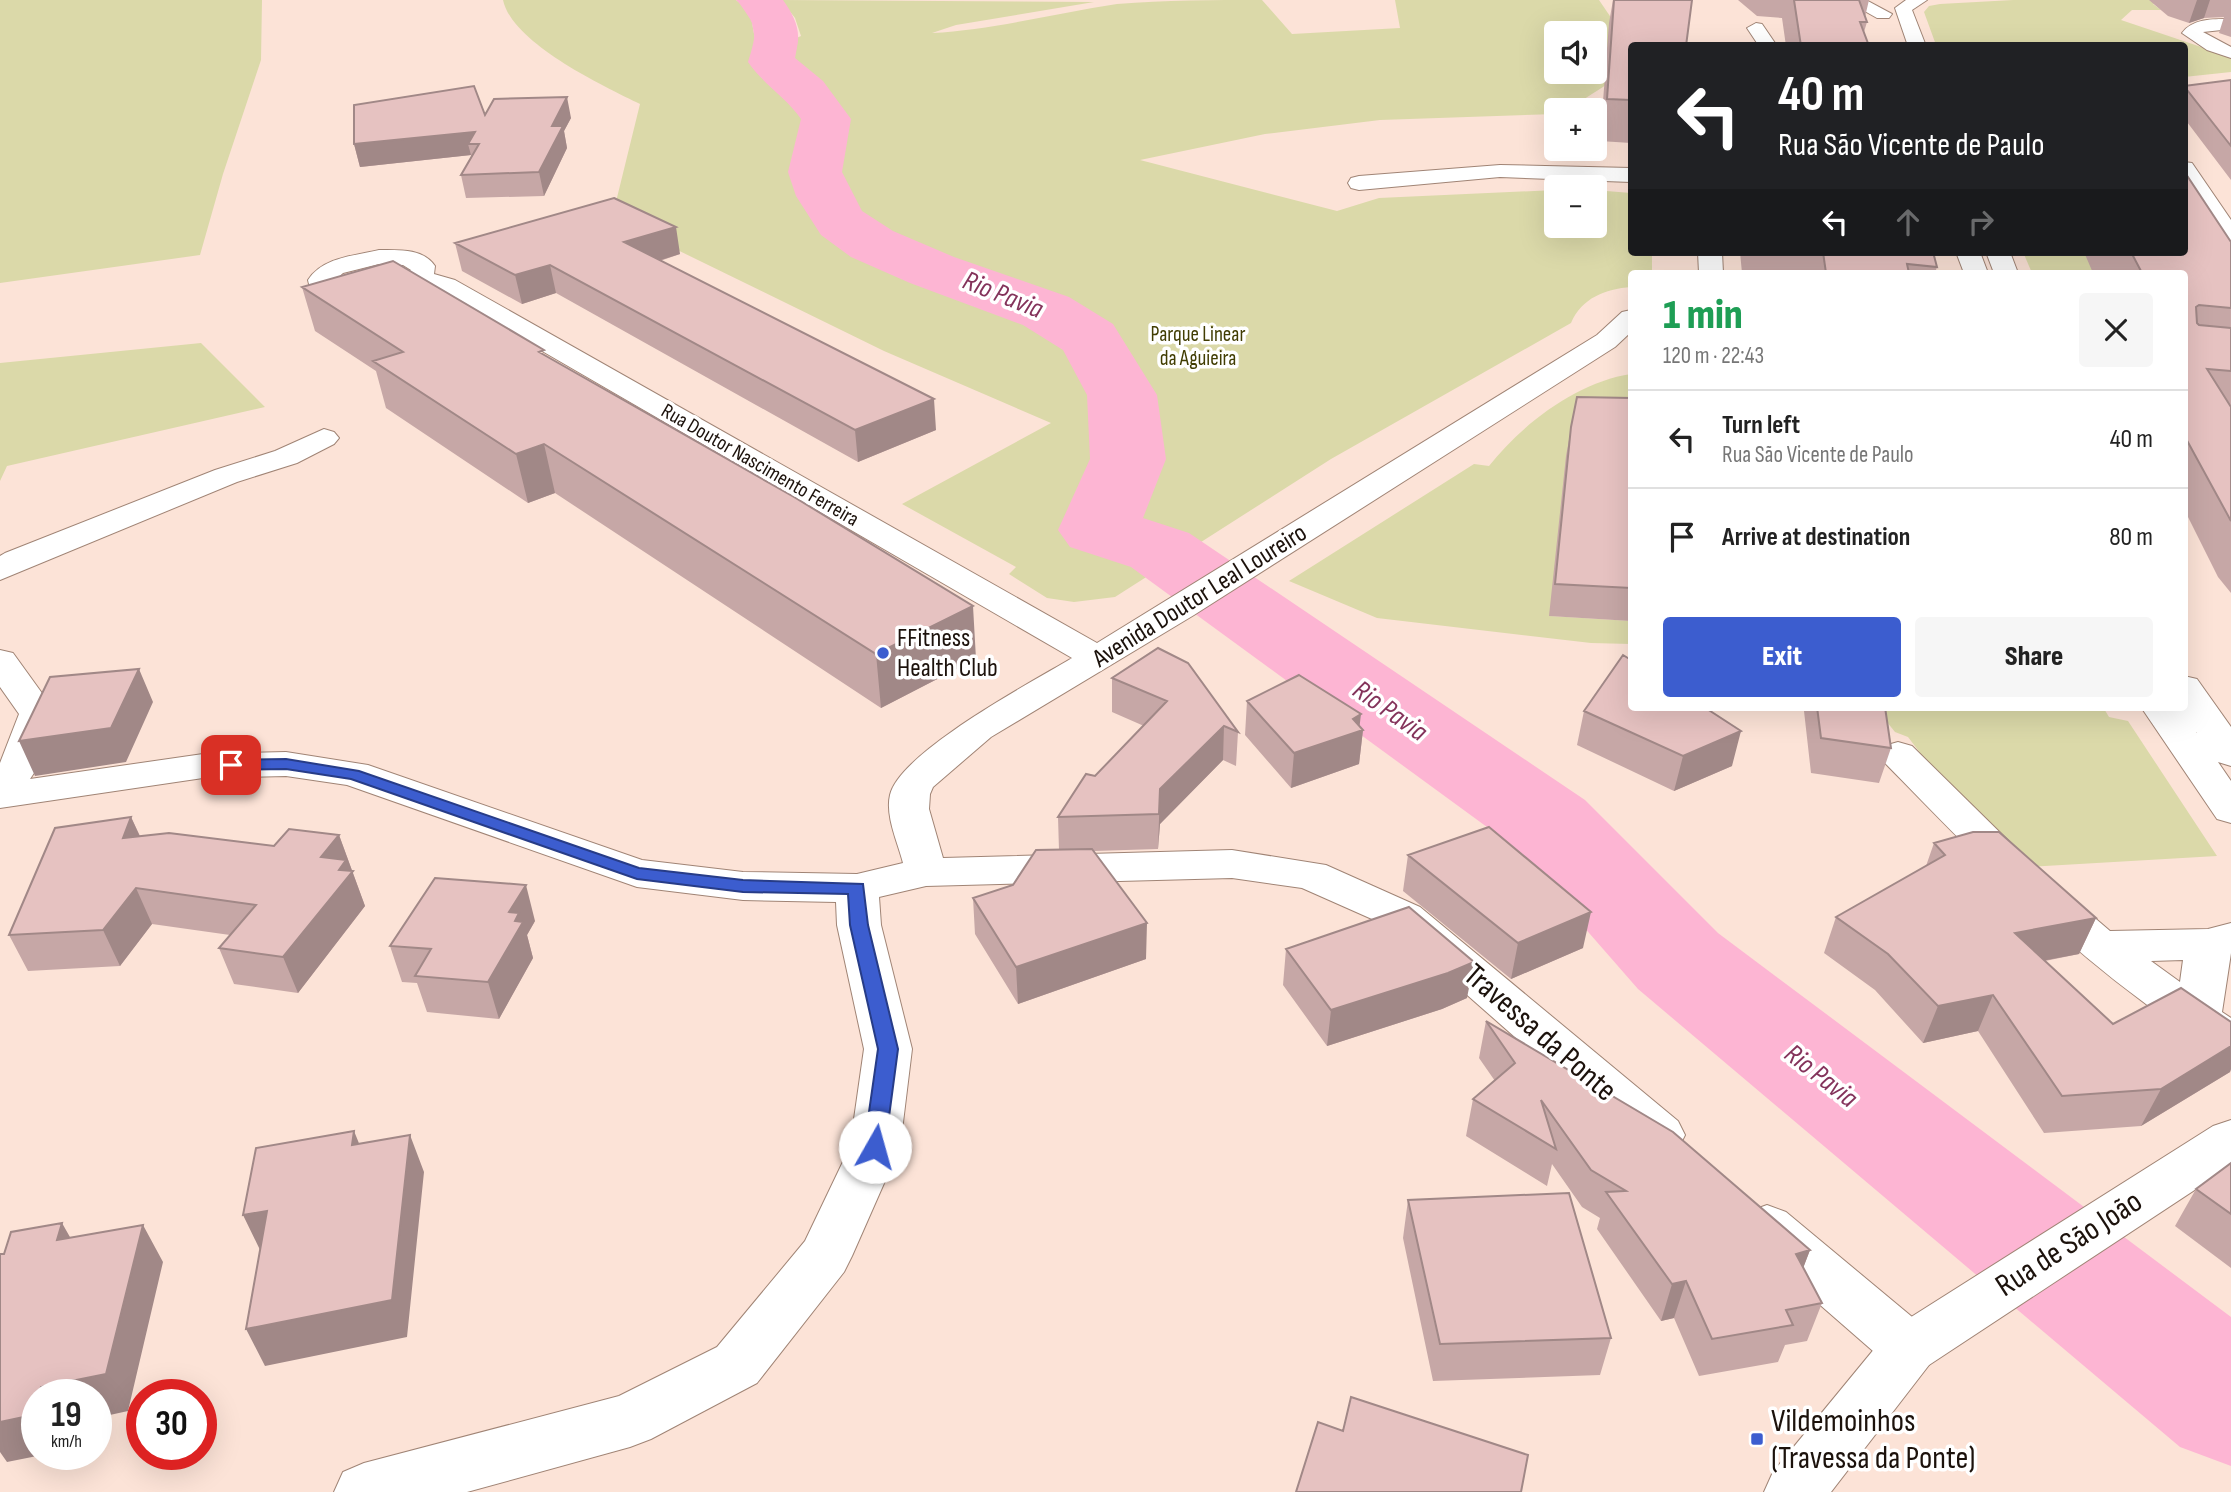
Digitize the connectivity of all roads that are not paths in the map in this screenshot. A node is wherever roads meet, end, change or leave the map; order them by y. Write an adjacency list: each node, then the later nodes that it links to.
1 (1853, 0): 3 (street)
2 (1919, 0): 7 (street)
3 (1883, 14)
4 (2231, 24): 8 (street)
5 (1756, 28): 6 (street)
6 (1765, 42)
7 (1916, 42)
8 (2231, 53)
9 (1628, 174): 11 (street)
10 (2188, 174): 13 (street)
11 (1359, 183)
12 (2231, 203): 13 (street)
13 (2208, 204): 14 (street)
14 (2231, 237)
15 (418, 278): 21 (street, Rua Doutor Nascimento Ferreira)
16 (1628, 323): 18 (street, Avenida Doutor Leal Loureiro)
17 (1628, 350): 18 (street, Avenida Doutor Leal Loureiro)
18 (1568, 365): 21 (street, Avenida Doutor Leal Loureiro)
19 (324, 438): 20 (street)
20 (0, 570)
21 (1099, 659): 29 (street, Avenida Doutor Leal Loureiro)
22 (0, 660): 27 (street)
23 (2188, 693): 26 (street)
24 (2163, 711): 28 (street)
25 (1898, 754): 32 (street)
26 (2231, 754)
27 (0, 796): 30 (street, Travessa da Ponte)
28 (2231, 810)
29 (926, 872): 30 (street, Travessa da Ponte); 35 (street, Travessa da Ponte)
30 (857, 888): 38 (street)
31 (2219, 941): 32 (street); 33 (street)
32 (2100, 947): 33 (street)
33 (2215, 1029)
34 (2231, 1140): 37 (street, Rua de São João)
35 (1688, 1160)
36 (1741, 1205): 37 (street)
37 (1927, 1336): 39 (street, Rua de São João)
38 (364, 1492)
39 (1794, 1492)

